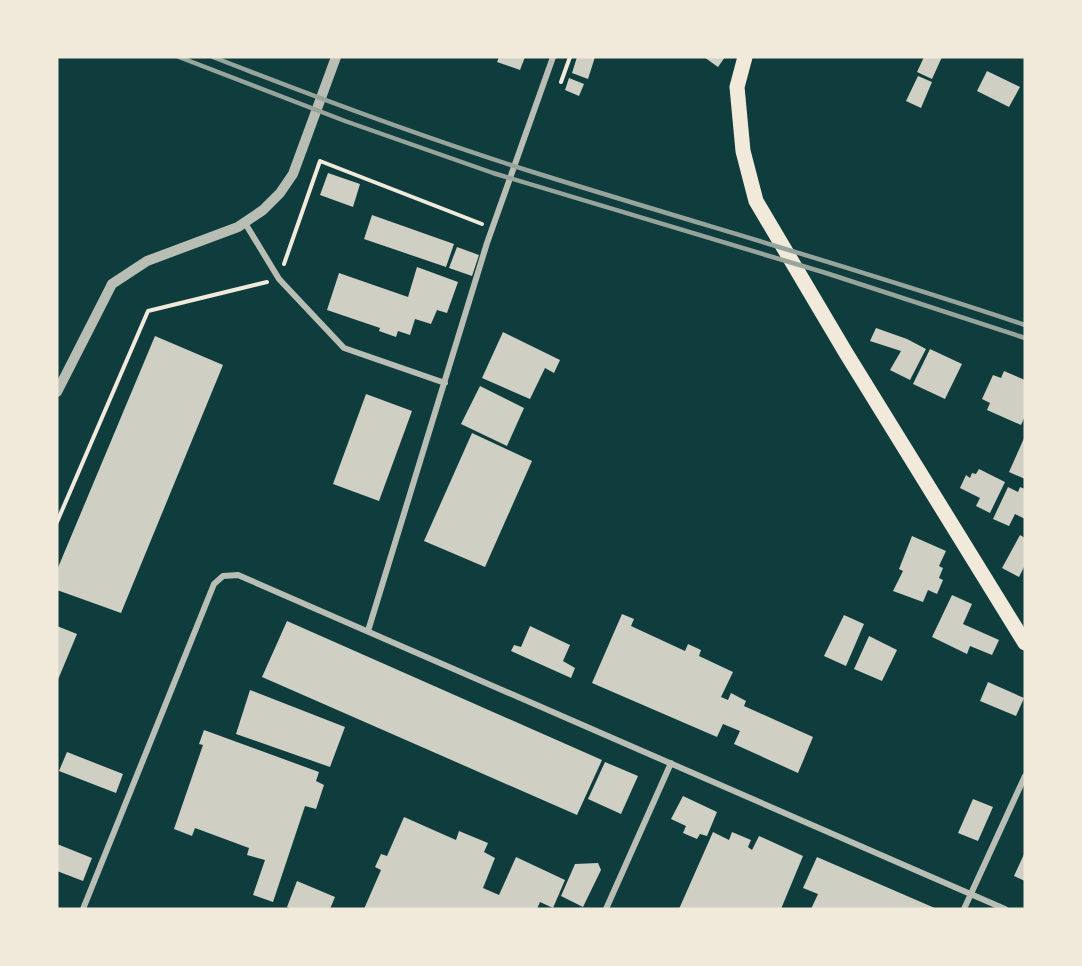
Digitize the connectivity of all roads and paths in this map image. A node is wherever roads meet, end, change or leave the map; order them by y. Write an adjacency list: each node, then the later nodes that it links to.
1 (336, 57): 6 (street)
2 (553, 57): 9 (street)
3 (570, 57): 5 (path)
4 (745, 57): 13 (main road)
5 (558, 90)
6 (244, 223): 8 (street); 10 (street)
7 (482, 224): 8 (path)
8 (279, 279): 9 (street); 11 (path)
9 (444, 383): 12 (street)
10 (57, 392)
11 (57, 522)
12 (368, 631): 14 (street); 17 (street)
13 (1025, 643)
14 (671, 763): 16 (street); 18 (street)
15 (1025, 776): 16 (street)
16 (970, 894): 19 (street); 20 (street)
17 (83, 909)
18 (606, 909)
19 (964, 909)
20 (1005, 909)

